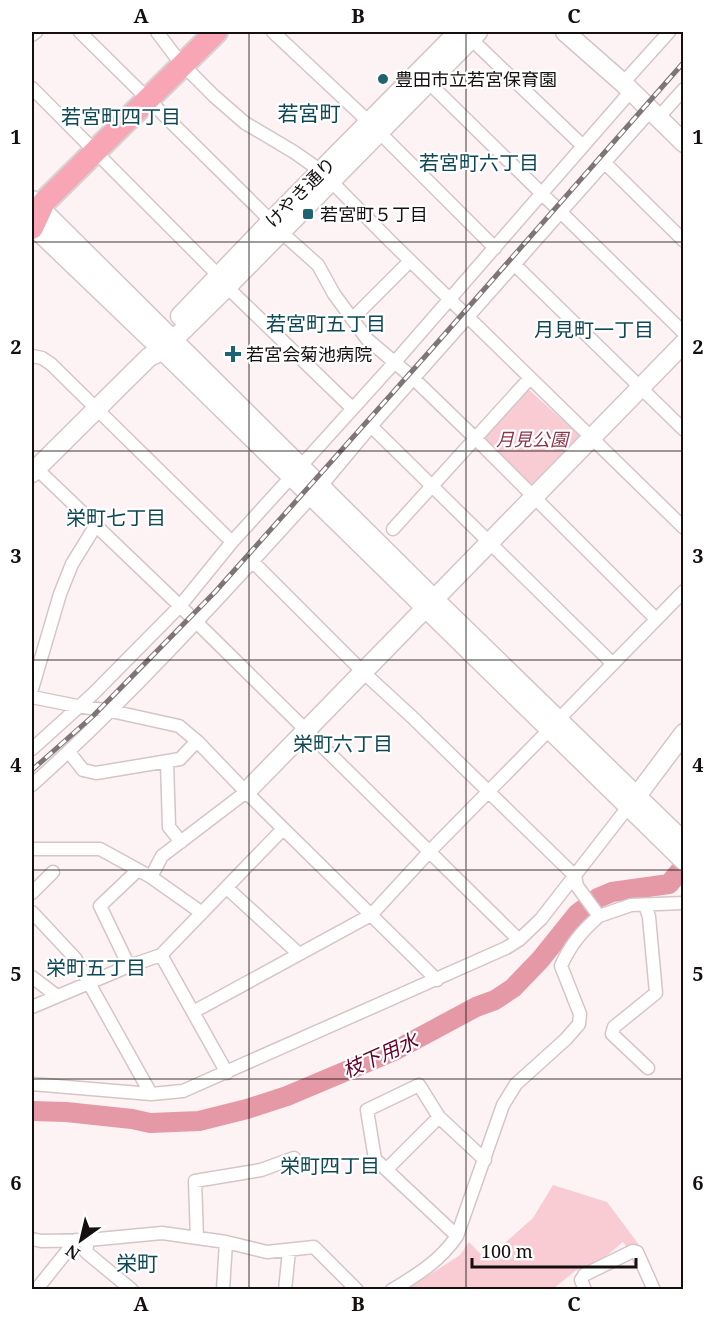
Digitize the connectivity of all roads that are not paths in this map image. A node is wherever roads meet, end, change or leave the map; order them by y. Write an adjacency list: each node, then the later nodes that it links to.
1 (36, 32): 9 (street)
2 (80, 32): 15 (street)
3 (157, 32): 10 (street)
4 (216, 32): 10 (highway)
5 (273, 32): 17 (street)
6 (565, 32): 12 (street)
7 (669, 32): 12 (street)
8 (469, 34): 11 (street); 17 (street); 19 (street)
9 (32, 35)
10 (182, 64): 15 (highway); 22 (street)
11 (428, 82): 17 (street); 23 (street)
12 (627, 87): 16 (street); 19 (street)
13 (32, 88): 20 (street)
14 (684, 89): 16 (street)
15 (148, 98): 20 (highway); 26 (street)
16 (654, 114): 18 (street); 21 (street)
17 (374, 127): 22 (street); 28 (street)
18 (684, 143)
19 (583, 146): 23 (street)
20 (95, 152): 25 (highway); 31 (street)
21 (604, 162): 24 (street); 27 (street)
22 (326, 176): 26 (street); 29 (street)
23 (542, 194): 24 (street); 28 (street)
24 (560, 213): 30 (street); 35 (street)
25 (33, 217): 37 (street)
26 (276, 226): 31 (street); 34 (street)
27 (684, 240)
28 (495, 248): 32 (street)
29 (410, 261): 32 (street); 34 (street)
30 (514, 264): 33 (street); 42 (street)
31 (223, 281): 37 (street); 43 (street)
32 (449, 299): 33 (street); 39 (street)
33 (468, 316): 40 (street); 41 (street)
34 (352, 319): 39 (street)
35 (684, 333)
36 (684, 343): 42 (street)
37 (161, 345): 44 (street); 50 (street)
38 (32, 356): 44 (street)
39 (394, 363): 40 (street); 43 (street)
40 (413, 378): 45 (street); 48 (street)
41 (530, 378): 47 (street); 48 (street)
42 (639, 387): 46 (street); 47 (street)
43 (352, 408): 50 (street)
44 (96, 410): 49 (street); 58 (street)
45 (371, 426): 51 (street); 52 (street)
46 (684, 430)
47 (590, 437): 53 (street); 55 (street)
48 (475, 438): 51 (street); 53 (street)
49 (34, 471): 54 (street)
50 (296, 472): 52 (street); 58 (street)
51 (432, 485): 56 (street); 57 (street)
52 (316, 491): 59 (street); 61 (street)
53 (534, 495): 57 (street); 63 (street)
54 (96, 525): 62 (street); 67 (street)
55 (684, 528)
56 (393, 529)
57 (490, 541): 61 (street); 65 (street)
58 (232, 542): 62 (street)
59 (252, 561): 64 (street); 66 (street)
60 (684, 591): 63 (street)
61 (429, 604): 66 (street); 71 (street)
62 (180, 606): 64 (street); 69 (street)
63 (656, 619): 65 (street)
64 (197, 623): 70 (street); 72 (street)
65 (613, 664): 71 (street)
66 (363, 672): 72 (street); 80 (street)
67 (32, 689)
68 (32, 697): 69 (street)
69 (77, 706): 70 (street); 75 (street)
70 (111, 711): 74 (street); 76 (street)
71 (554, 724): 80 (street); 81 (street)
72 (306, 730): 79 (street); 86 (street)
73 (684, 733): 81 (street)
74 (196, 741): 77 (street); 79 (street)
75 (32, 749)
76 (69, 752): 77 (street); 78 (street)
77 (167, 763): 83 (street)
78 (32, 785)
79 (246, 792): 82 (street); 83 (street)
80 (487, 792): 86 (street); 90 (street)
81 (632, 802): 84 (street); 87 (street); 90 (street)
82 (283, 829): 92 (street); 99 (street)
83 (181, 842): 91 (street)
84 (684, 842)
85 (32, 849): 88 (street)
86 (429, 852): 99 (street); 100 (street)
87 (684, 861)
88 (138, 870): 91 (street); 103 (street)
89 (53, 872): 93 (street)
90 (575, 876): 98 (street); 100 (street)
91 (151, 877): 97 (street)
92 (227, 888): 97 (street); 101 (street)
93 (32, 893)
94 (684, 903): 95 (street)
95 (645, 905): 98 (street); 110 (street)
96 (32, 912): 106 (street)
97 (202, 913): 102 (street)
98 (597, 913): 116 (street)
99 (371, 915): 101 (street); 105 (street)
100 (519, 940): 105 (street)
101 (299, 954): 109 (street)
102 (161, 955): 103 (street); 109 (street)
103 (129, 966): 106 (street)
104 (32, 976): 107 (street)
105 (437, 980): 111 (street)
106 (90, 984): 107 (street); 113 (street)
107 (57, 996): 108 (street)
108 (32, 1007)
109 (193, 1012): 111 (street)
110 (648, 1068)
111 (227, 1073): 113 (street)
112 (32, 1084): 113 (street)
113 (151, 1094)
114 (439, 1116): 116 (street); 117 (street); 117 (street)
115 (294, 1158): 119 (street)
116 (485, 1160): 118 (street)
117 (387, 1170): 118 (street)
118 (457, 1236): 129 (street)
119 (197, 1238): 121 (street); 122 (street)
120 (32, 1239): 121 (street)
121 (82, 1240): 124 (street); 125 (street)
122 (226, 1242): 123 (street); 126 (street)
123 (289, 1251): 127 (street); 128 (street)
124 (36, 1290)
125 (132, 1290)
126 (223, 1290)
127 (285, 1290)
128 (357, 1290)
129 (392, 1290)
130 (585, 1290): 131 (street)
131 (654, 1290)

